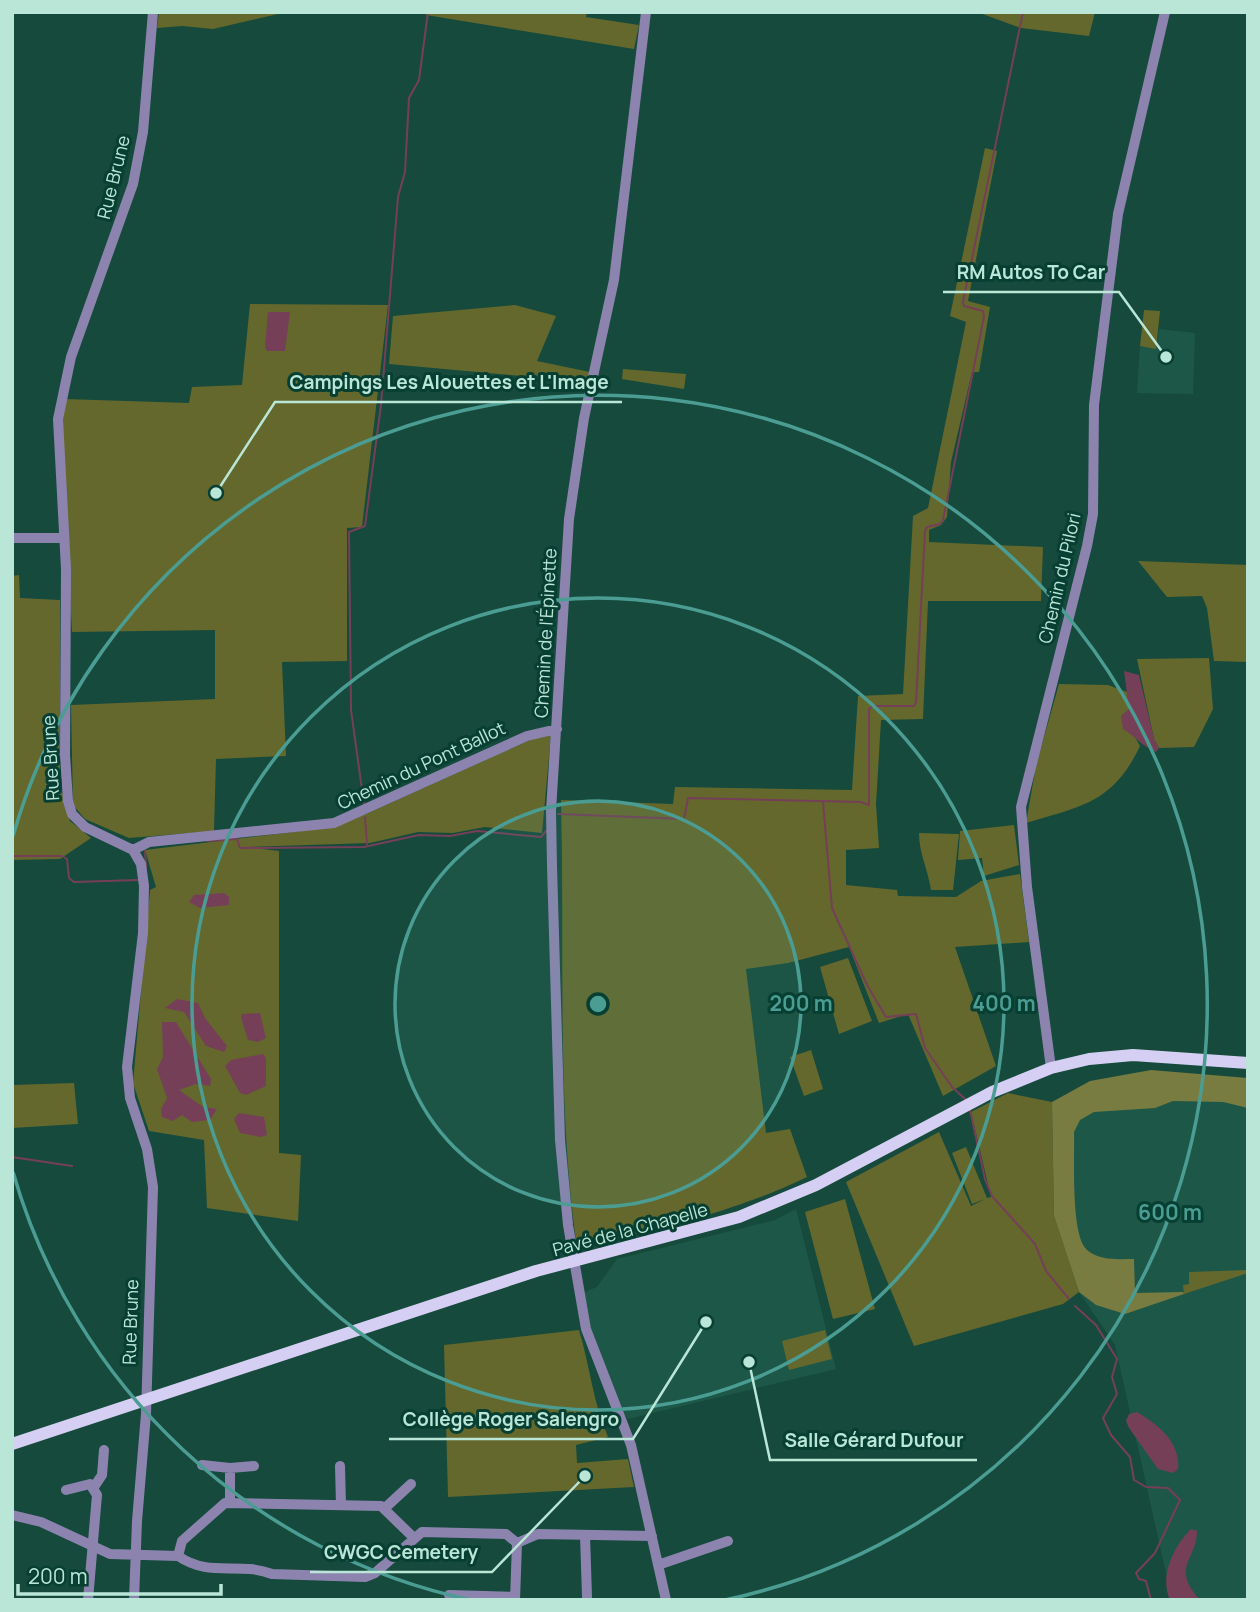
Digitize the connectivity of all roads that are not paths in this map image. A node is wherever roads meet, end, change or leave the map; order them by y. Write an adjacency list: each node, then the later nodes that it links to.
1 (153, 12): 5 (street, Rue Brune)
2 (646, 12): 6 (street, Chemin de l'Épinette)
3 (1165, 12): 9 (street, Chemin du Pilori)
4 (12, 538): 5 (street)
5 (64, 538): 7 (street, Rue Brune)
6 (557, 729): 7 (street, Chemin du Pont Ballot); 10 (street, Chemin de l'Épinette)
7 (133, 850): 11 (street, Rue Brune)
8 (1248, 1063): 9 (main road, Pavé de la Chapelle)
9 (1051, 1068): 10 (main road, Pavé de la Chapelle)
10 (574, 1261): 11 (main road, Pavé de la Chapelle); 26 (street, Chemin de l'Épinette)
11 (146, 1400): 12 (main road, Pavé de la Chapelle); 31 (street, Rue Brune)
12 (12, 1444)
13 (104, 1450): 19 (street)
14 (202, 1465): 17 (street)
15 (254, 1466): 17 (street)
16 (340, 1466): 22 (street)
17 (230, 1468): 21 (street)
18 (411, 1484): 23 (street)
19 (94, 1487): 20 (street); 30 (street)
20 (66, 1490)
21 (230, 1503): 22 (street); 32 (street)
22 (341, 1505): 23 (street)
23 (385, 1508): 27 (street)
24 (12, 1515): 30 (street)
25 (585, 1535): 26 (street); 29 (street); 35 (street)
26 (652, 1536): 33 (street, Chemin de l'Épinette)
27 (413, 1537): 29 (street); 32 (street)
28 (728, 1541): 33 (street)
29 (517, 1543): 36 (street)
30 (93, 1548): 31 (street); 37 (street)
31 (135, 1556): 32 (street); 38 (street, Rue Brune)
32 (178, 1556)
33 (658, 1565): 39 (street, Chemin de l'Épinette)
34 (449, 1595): 36 (street)
35 (587, 1597)
36 (515, 1598)
37 (88, 1600)
38 (134, 1600)
39 (666, 1600)

